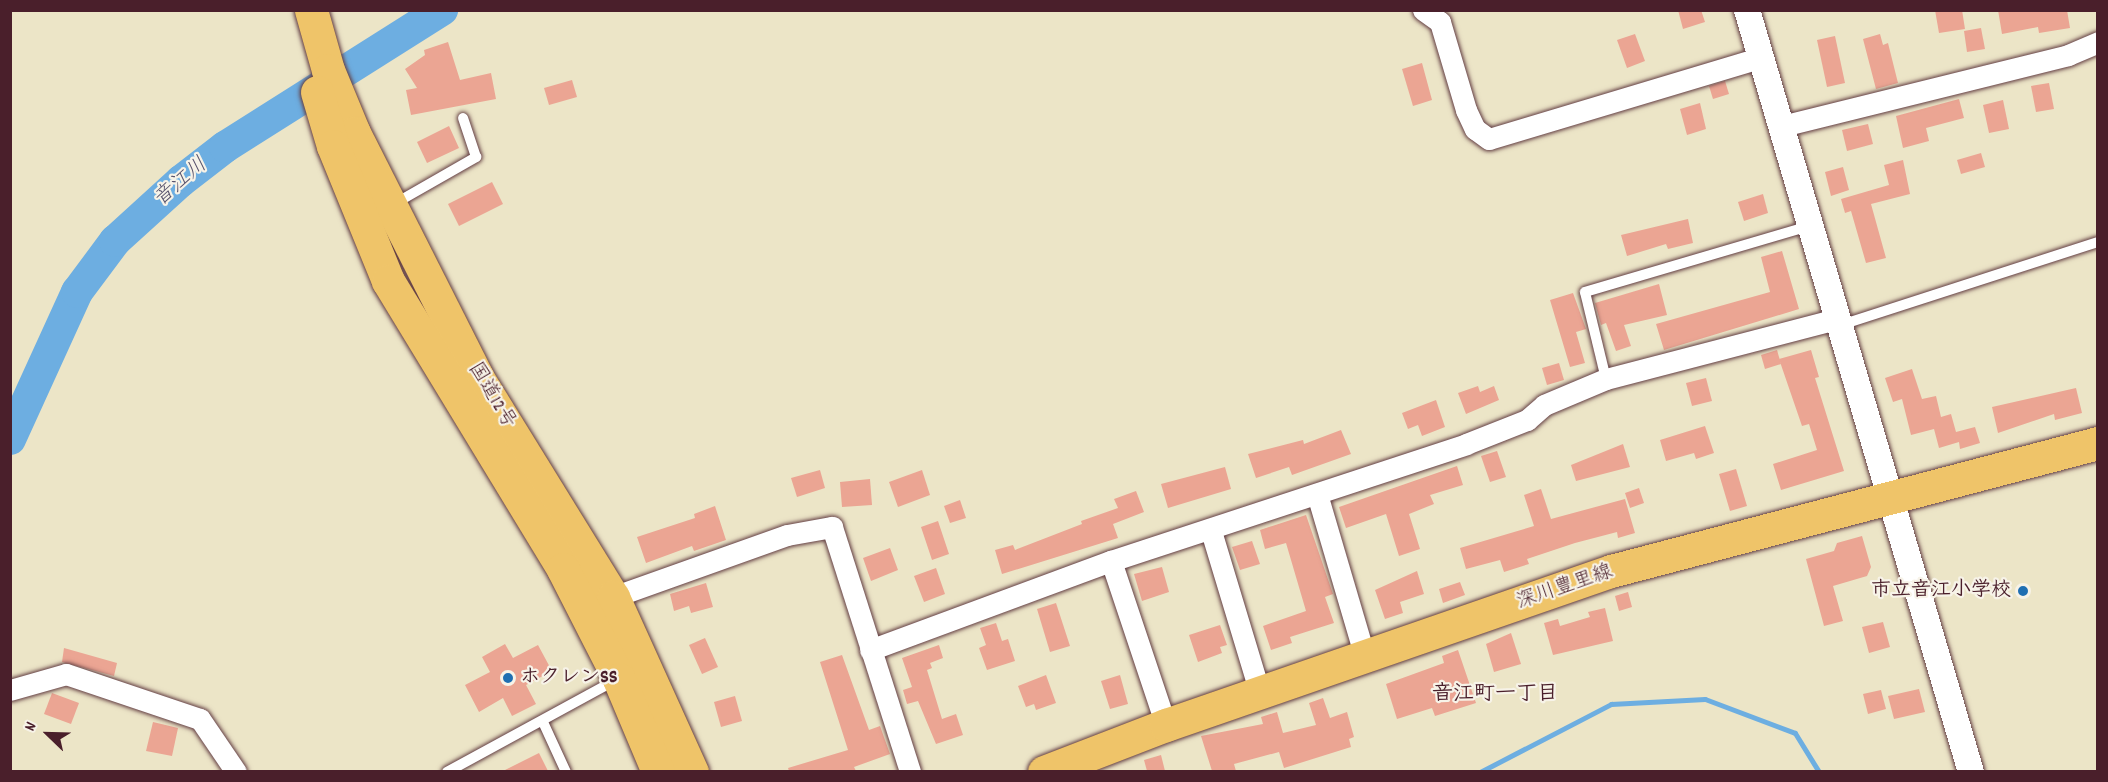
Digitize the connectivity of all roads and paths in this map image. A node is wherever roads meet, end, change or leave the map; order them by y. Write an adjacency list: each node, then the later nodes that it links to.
1 (295, 10): 22 (main road, 国道12号)
2 (310, 10): 9 (main road, 国道12号)
3 (1424, 10): 6 (street)
4 (1747, 10): 6 (street)
5 (2097, 45): 8 (street)
6 (1762, 57): 8 (street)
7 (463, 118): 9 (lane)
8 (1782, 126): 10 (street)
9 (392, 206): 19 (main road, 国道12号)
10 (1810, 226): 12 (street); 13 (lane)
11 (2097, 242): 12 (lane)
12 (1837, 322): 13 (street); 16 (street)
13 (1606, 380): 15 (street)
14 (2097, 443): 16 (main road, 深川豊里線)
15 (1317, 494): 17 (street); 21 (street)
16 (1888, 497): 21 (main road, 深川豊里線); 34 (street)
17 (1211, 531): 18 (street); 24 (street)
18 (1111, 561): 20 (street); 26 (street)
19 (613, 597): 20 (street); 31 (main road, 国道12号)
20 (870, 650): 32 (street)
21 (1365, 657): 24 (main road, 深川豊里線)
22 (619, 679): 25 (lane); 30 (main road, 国道12号)
23 (10, 690): 27 (street)
24 (1260, 693): 26 (main road, 深川豊里線)
25 (543, 722): 28 (lane); 29 (lane)
26 (1166, 725): 33 (main road, 深川豊里線)
27 (236, 771)
28 (447, 771)
29 (566, 771)
30 (658, 771)
31 (692, 771)
32 (910, 771)
33 (1044, 771)
34 (1971, 771)

